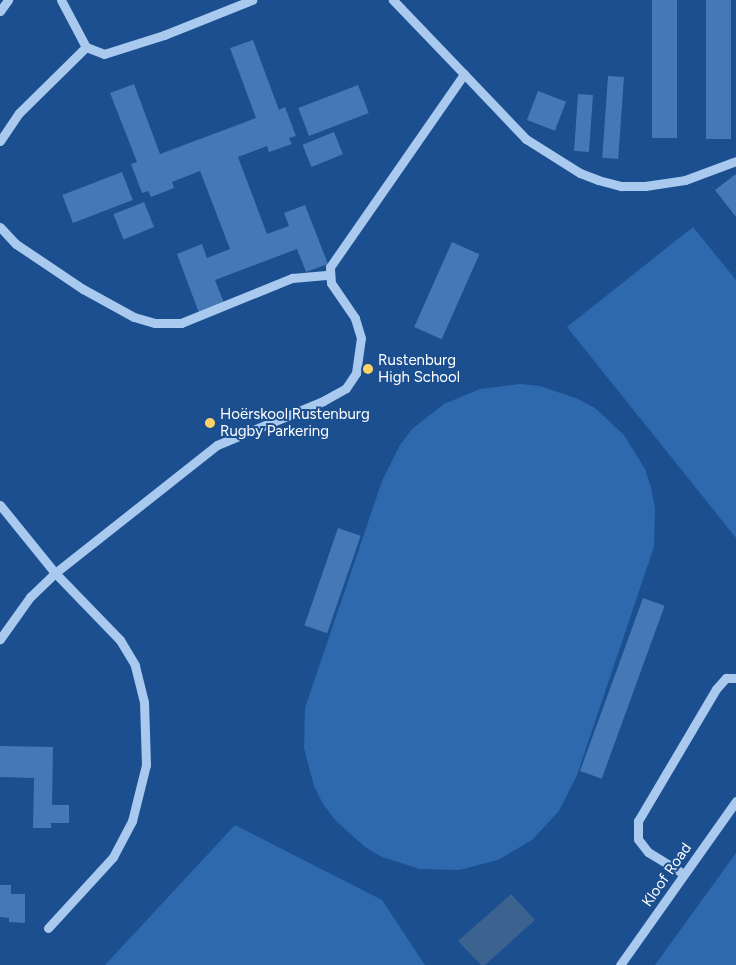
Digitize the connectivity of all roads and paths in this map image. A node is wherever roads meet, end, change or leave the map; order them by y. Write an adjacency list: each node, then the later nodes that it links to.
1 (8, 0): 5 (street)
2 (61, 0): 6 (street)
3 (252, 0): 6 (street)
4 (392, 0): 7 (street)
5 (0, 11)
6 (86, 47): 8 (street)
7 (464, 74): 9 (street); 11 (street)
8 (0, 141)
9 (736, 161)
10 (0, 227): 11 (street)
11 (329, 275): 13 (street)
12 (0, 505): 13 (street)
13 (55, 573): 14 (street); 18 (street)
14 (0, 639)
15 (736, 678): 17 (street)
16 (736, 801): 17 (street, Kloof Road)
17 (684, 874): 19 (street, Kloof Road)
18 (48, 928)
19 (620, 965)

